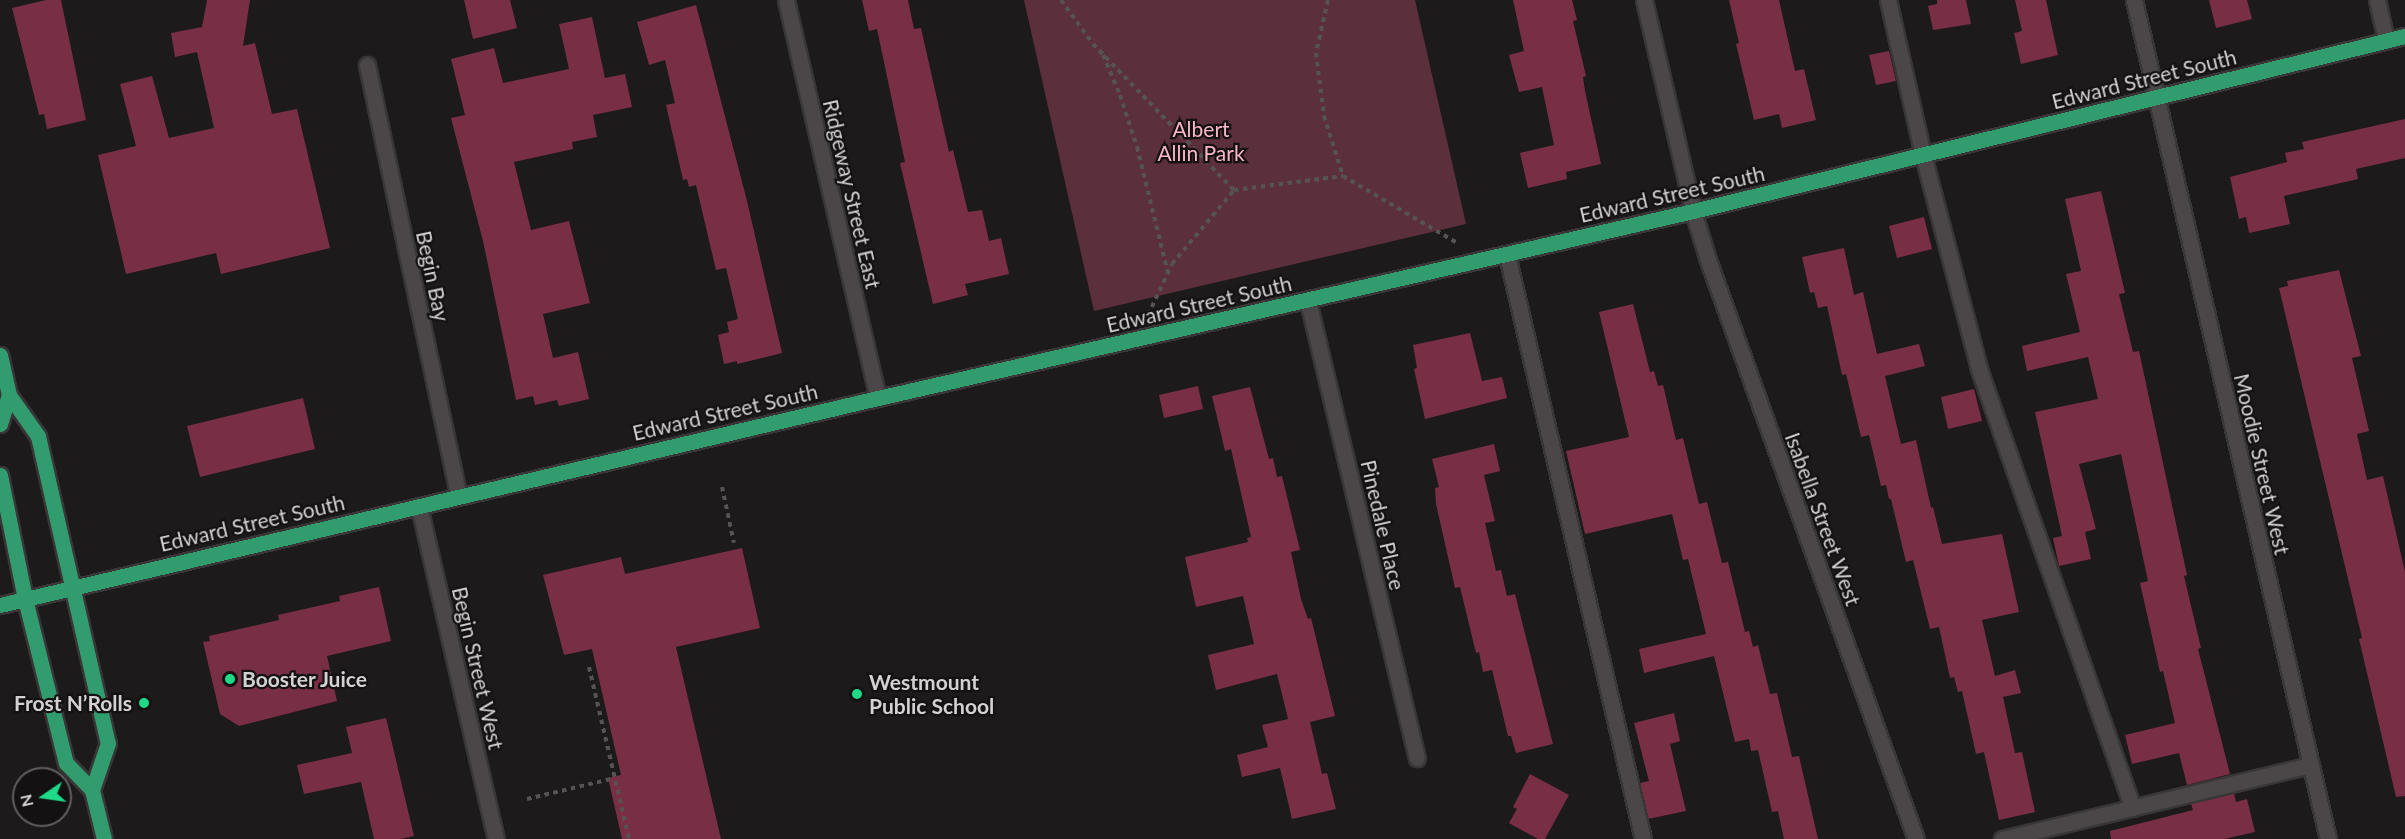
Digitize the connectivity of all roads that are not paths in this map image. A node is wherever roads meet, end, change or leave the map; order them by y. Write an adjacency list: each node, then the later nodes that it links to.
1 (786, 0): 16 (street, Ridgeway Street East)
2 (1644, 0): 11 (street, Isabella Street West)
3 (1888, 0): 10 (street)
4 (2134, 0): 9 (street, Moodie Street West)
5 (2377, 0): 7 (street)
6 (2405, 36): 7 (main road, Edward Street South)
7 (2386, 40): 9 (main road, Edward Street South)
8 (367, 65): 19 (street, Begin Bay)
9 (2156, 98): 10 (main road, Edward Street South); 25 (street, Moodie Street West)
10 (1923, 155): 11 (main road, Edward Street South); 27 (street)
11 (1693, 211): 12 (main road, Edward Street South); 31 (street, Isabella Street West)
12 (1507, 255): 13 (main road, Edward Street South); 30 (street)
13 (1308, 301): 16 (main road, Edward Street South); 24 (street, Pinedale Place)
14 (0, 354): 15 (main road)
15 (9, 395): 17 (main road); 21 (main road)
16 (878, 398): 19 (main road, Edward Street South)
17 (0, 424)
18 (0, 475): 22 (main road)
19 (459, 496): 20 (main road, Edward Street South)
20 (419, 506): 21 (main road, Edward Street South); 29 (street, Begin Street West)
21 (73, 587): 22 (main road, Edward Street South); 26 (main road)
22 (25, 599): 23 (main road, Edward Street South); 26 (main road)
23 (0, 605)
24 (1417, 758)
25 (2310, 765): 27 (street); 33 (street, Moodie Street West)
26 (92, 790): 28 (main road)
27 (2133, 808): 32 (street)
28 (104, 839)
29 (496, 839)
30 (1643, 839)
31 (1916, 839)
32 (2002, 839)
33 (2328, 839)

